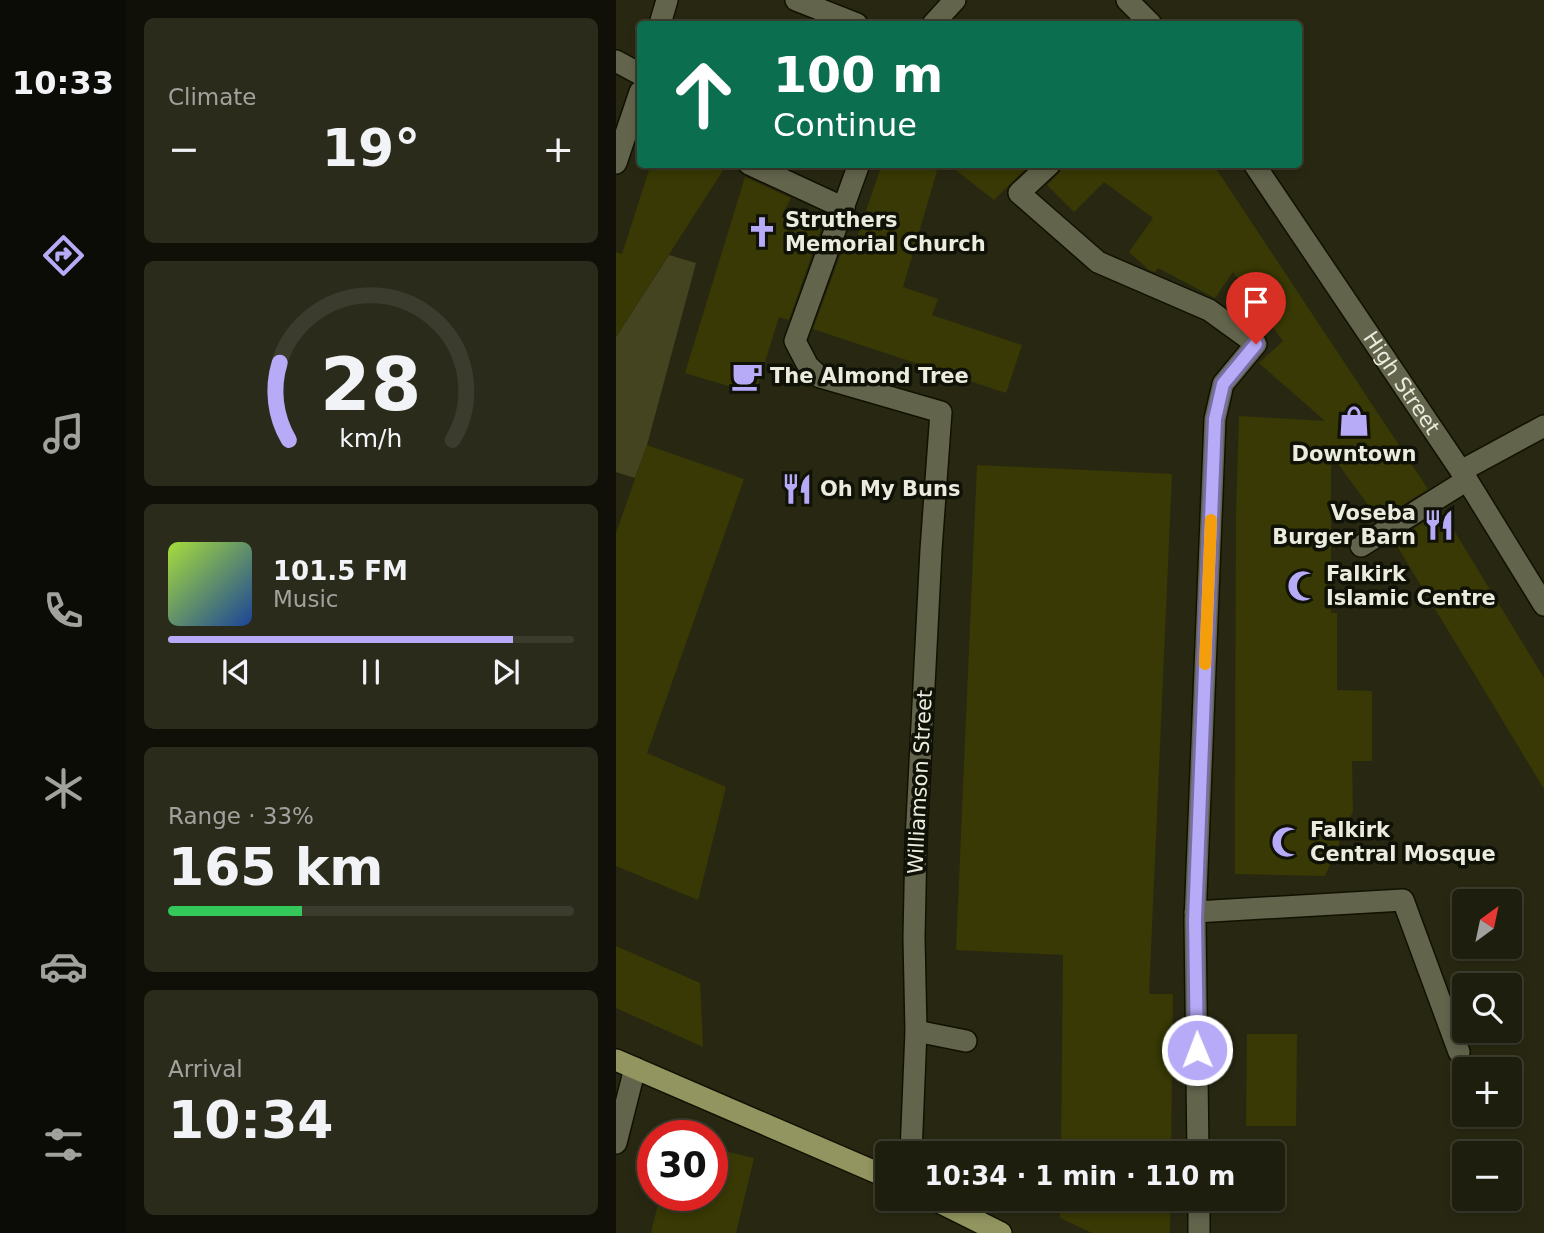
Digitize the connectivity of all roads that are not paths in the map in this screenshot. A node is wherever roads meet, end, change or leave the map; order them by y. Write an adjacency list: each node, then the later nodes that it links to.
1 (667, 0): 5 (street)
2 (796, 0): 6 (street)
3 (955, 0): 7 (street)
4 (1127, 0): 8 (street)
5 (661, 21)
6 (850, 21)
7 (936, 21)
8 (1148, 21)
9 (616, 61): 10 (street)
10 (637, 72)
11 (637, 109): 12 (street)
12 (616, 163)
13 (758, 168): 17 (street)
14 (858, 168): 17 (street)
15 (1046, 168): 22 (street)
16 (1257, 168): 19 (street, High Street)
17 (844, 208): 23 (street, Williamson Street)
18 (1544, 426): 19 (street)
19 (1464, 475): 20 (street); 21 (street, High Street)
20 (1361, 546)
21 (1544, 605)
22 (1195, 912): 25 (street); 28 (street)
23 (916, 1031): 24 (street); 27 (street, Williamson Street)
24 (966, 1041)
25 (1460, 1052)
26 (626, 1064): 29 (street); 30 (main road)
27 (911, 1141)
28 (1198, 1141)
29 (616, 1143)
30 (875, 1172)
31 (957, 1211): 33 (main road)
32 (1199, 1211): 34 (street)
33 (1001, 1233)
34 (1199, 1233)

